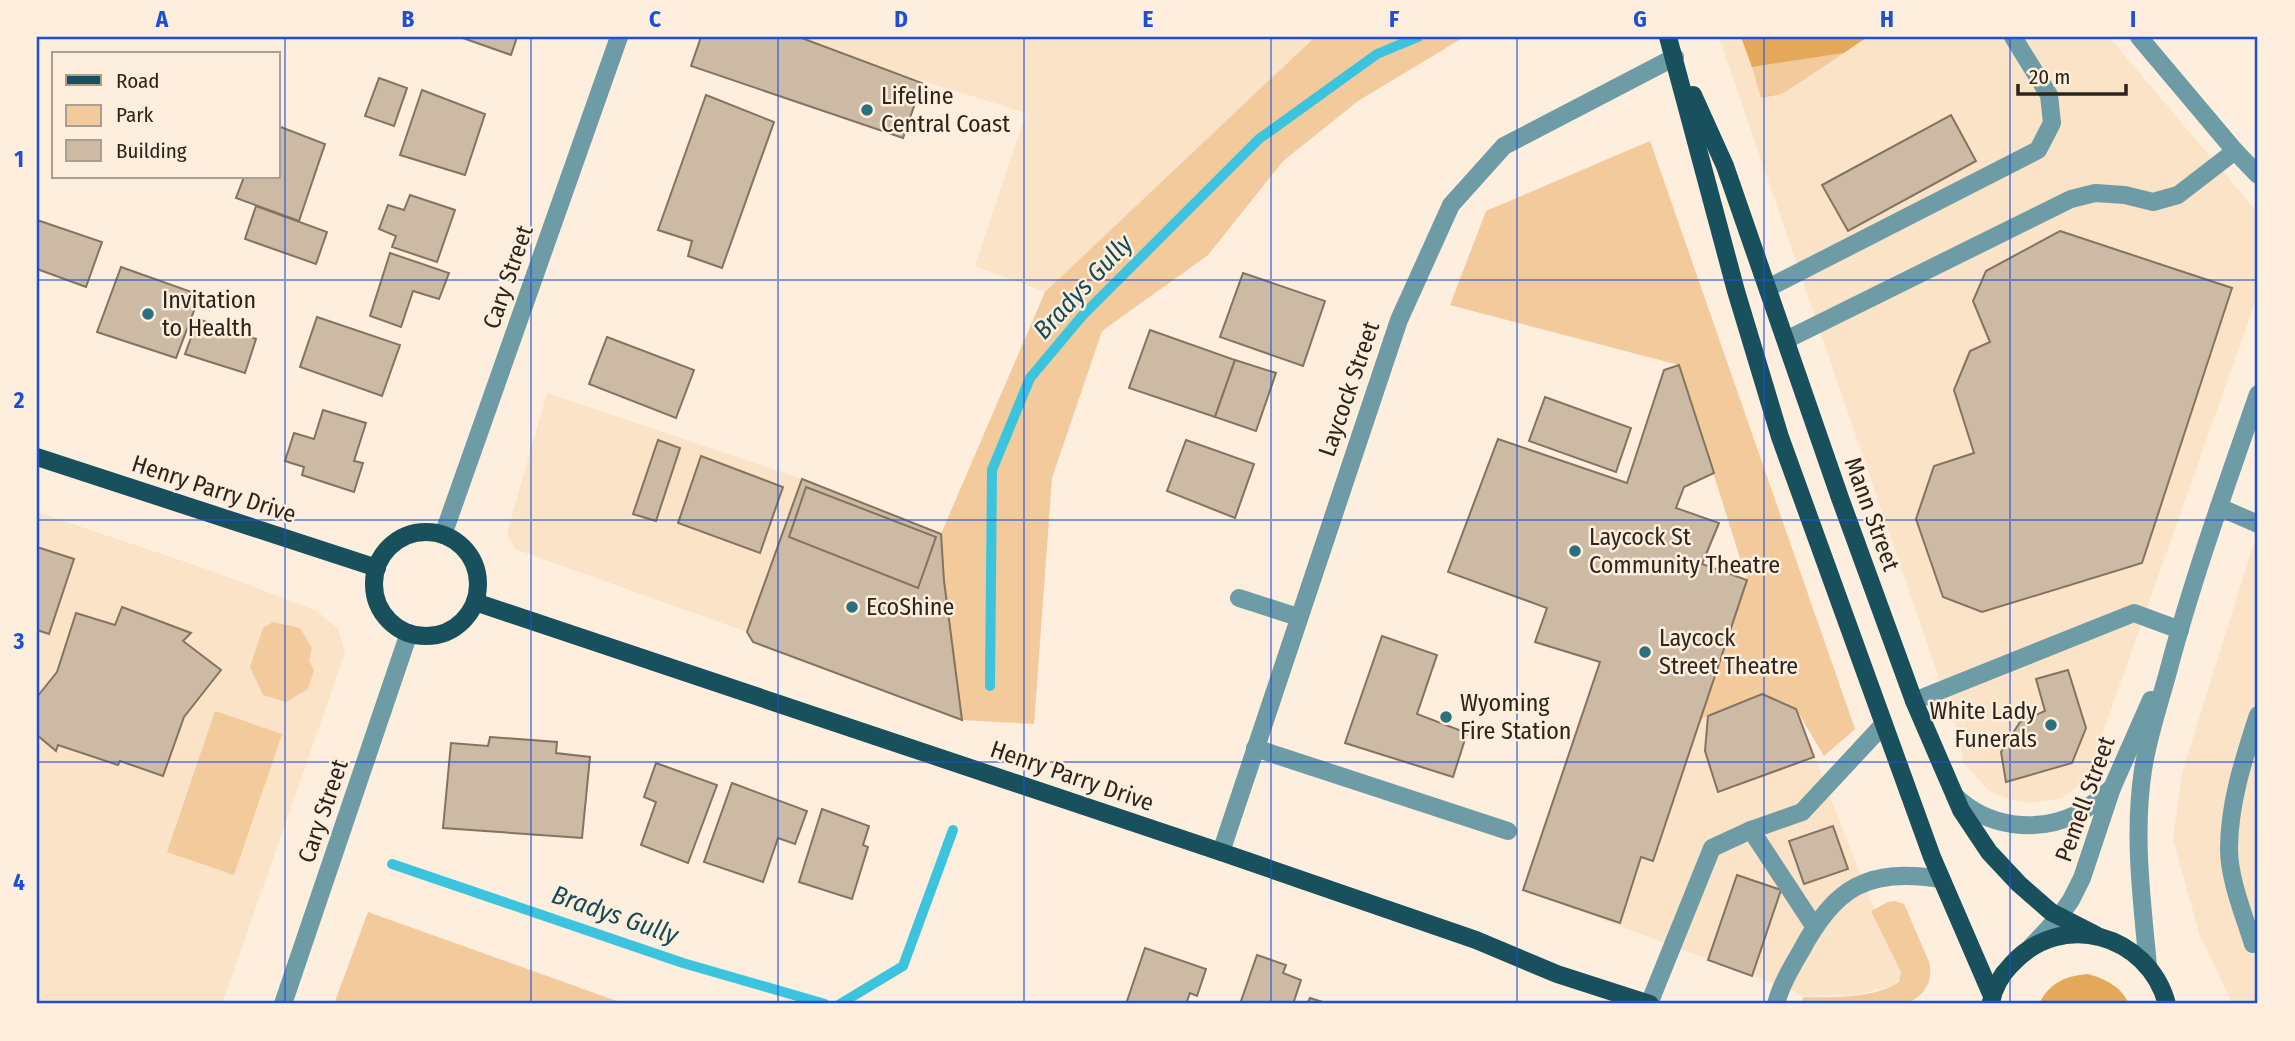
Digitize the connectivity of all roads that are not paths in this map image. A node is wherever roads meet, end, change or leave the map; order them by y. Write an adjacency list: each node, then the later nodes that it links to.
1 (619, 37): 14 (street, Cary Street)
2 (1668, 37): 5 (main road, Mann Street)
3 (2013, 37): 8 (street)
4 (2139, 37): 6 (street)
5 (1675, 57): 8 (main road, Mann Street); 18 (street, Laycock Street); 24 (main road, Mann Street)
6 (2235, 151): 7 (street); 9 (street)
7 (2258, 175)
8 (1768, 288): 9 (main road, Mann Street)
9 (1786, 340): 22 (main road, Mann Street)
10 (2258, 394): 12 (street, Pemell Street)
11 (37, 457): 15 (main road, Henry Parry Drive)
12 (2219, 507): 13 (street); 19 (street, Pemell Street)
13 (2258, 524)
14 (443, 535): 15 (main road); 17 (main road)
15 (377, 568): 20 (main road)
16 (1239, 598): 18 (street)
17 (475, 602): 20 (main road); 30 (main road, Henry Parry Drive)
18 (1298, 617): 25 (street, Laycock Street)
19 (2180, 630): 21 (street, Pemell Street); 22 (street)
20 (409, 633): 39 (street, Cary Street)
21 (2171, 659): 26 (street, Pemell Street); 37 (street, Pemell Street)
22 (1914, 701): 27 (main road, Mann Street)
23 (2258, 715): 35 (street)
24 (1884, 724): 28 (street); 31 (main road, Mann Street)
25 (1255, 748): 29 (street); 30 (street, Laycock Street)
26 (2112, 788): 27 (street); 32 (street, Pemell Street)
27 (1953, 795): 32 (main road, Mann Street)
28 (1751, 830): 33 (street); 40 (street)
29 (1508, 831)
30 (1221, 852): 40 (main road, Henry Parry Drive)
31 (1941, 879): 33 (street); 38 (main road, Mann Street)
32 (2059, 917): 34 (main road, Mann Street); 36 (street, Pemell Street)
33 (1814, 926): 41 (street)
34 (2096, 935): 36 (main road); 37 (main road, Mann Street)
35 (2253, 944)
36 (2030, 948): 38 (main road)
37 (2151, 970): 42 (main road); 43 (main road)
38 (1988, 1001)
39 (283, 1004)
40 (1649, 1004)
41 (1776, 1004)
42 (2167, 1004)
43 (2176, 1004)

